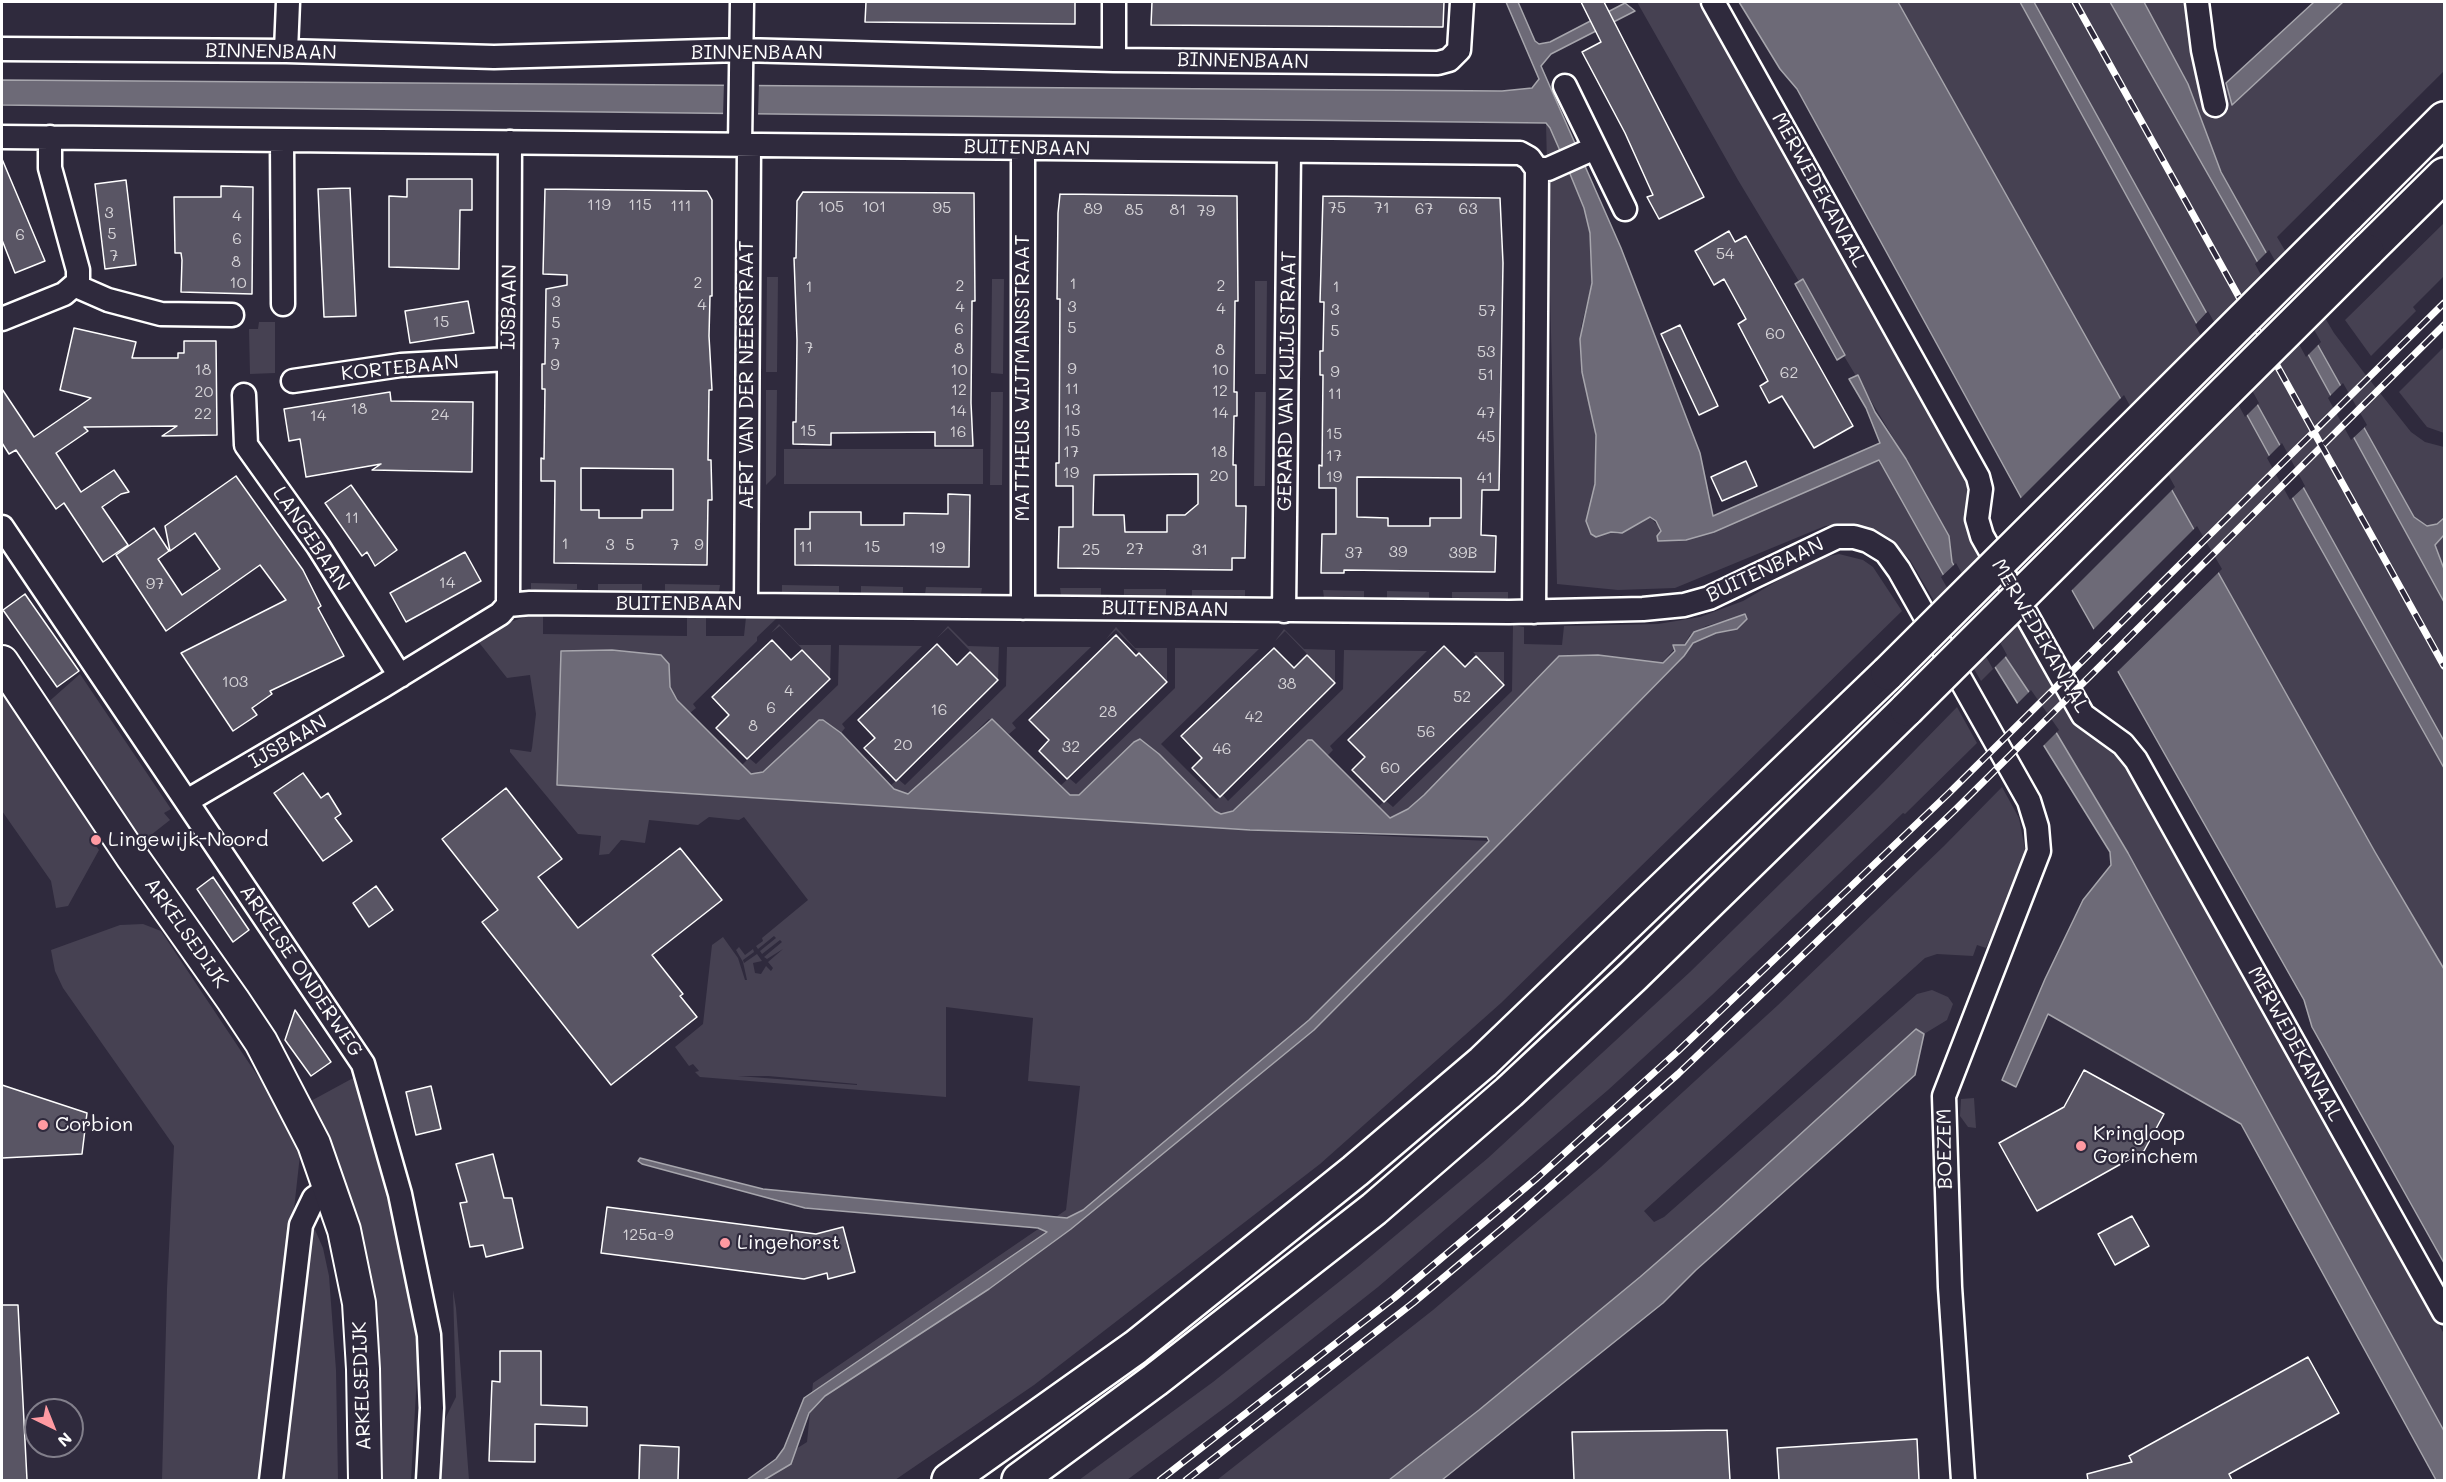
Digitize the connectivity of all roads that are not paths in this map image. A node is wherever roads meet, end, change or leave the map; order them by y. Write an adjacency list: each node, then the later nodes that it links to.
1 (288, 2): 9 (street)
2 (742, 2): 8 (street, AERT VAN DER NEERSTRAAT)
3 (1114, 2): 10 (street)
4 (1462, 2): 10 (street, BINNENBAAN)
5 (1713, 2): 43 (street, MERWEDEKANAAL)
6 (2197, 2): 12 (street)
7 (2, 49): 9 (street, BINNENBAAN)
8 (741, 50): 9 (street, BINNENBAAN); 10 (street, BINNENBAAN); 18 (street, AERT VAN DER NEERSTRAAT)
9 (286, 51)
10 (1114, 60)
11 (1565, 86): 20 (street)
12 (2215, 105)
13 (2445, 119): 47 (highway, bridge)
14 (2, 137): 15 (street)
15 (50, 137): 16 (street); 25 (street)
16 (282, 141): 17 (street); 26 (street)
17 (510, 142): 18 (street, BUITENBAAN); 29 (street, IJSBAAN)
18 (745, 145): 19 (street, BUITENBAAN); 34 (street, AERT VAN DER NEERSTRAAT)
19 (1023, 148): 21 (street, BUITENBAAN); 35 (street, MATTHEUS WIJTMANSSTRAAT)
20 (1591, 150): 22 (street); 24 (street)
21 (1289, 151): 22 (street, BUITENBAAN); 36 (street, GERARD VAN KUIJLSTRAAT)
22 (1546, 167): 37 (street)
23 (2445, 175): 48 (highway, bridge)
24 (1625, 210)
25 (76, 286): 27 (street); 28 (street)
26 (283, 304)
27 (232, 315)
28 (2, 319)
29 (508, 359): 30 (street, KORTEBAAN); 33 (street, IJSBAAN)
30 (292, 381)
31 (244, 395): 39 (street, LANGEBAAN)
32 (2, 527): 40 (street, ARKELSE ONDERWEG)
33 (508, 605): 34 (street, BUITENBAAN); 39 (street, IJSBAAN)
34 (746, 605): 35 (street, BUITENBAAN)
35 (1023, 608): 36 (street, BUITENBAAN)
36 (1284, 611): 37 (street, BUITENBAAN)
37 (1534, 612): 41 (street, BUITENBAAN)
38 (2, 662): 42 (main road, ARKELSEDIJK)
39 (400, 676): 40 (street, IJSBAAN)
40 (187, 801): 46 (street, ARKELSE ONDERWEG)
41 (2029, 801): 49 (street, BOEZEM)
42 (330, 1186): 44 (street); 45 (main road, ARKELSEDIJK)
43 (2445, 1312)
44 (271, 1480)
45 (365, 1480)
46 (428, 1480)
47 (949, 1480)
48 (1019, 1480)
49 (1963, 1480)

